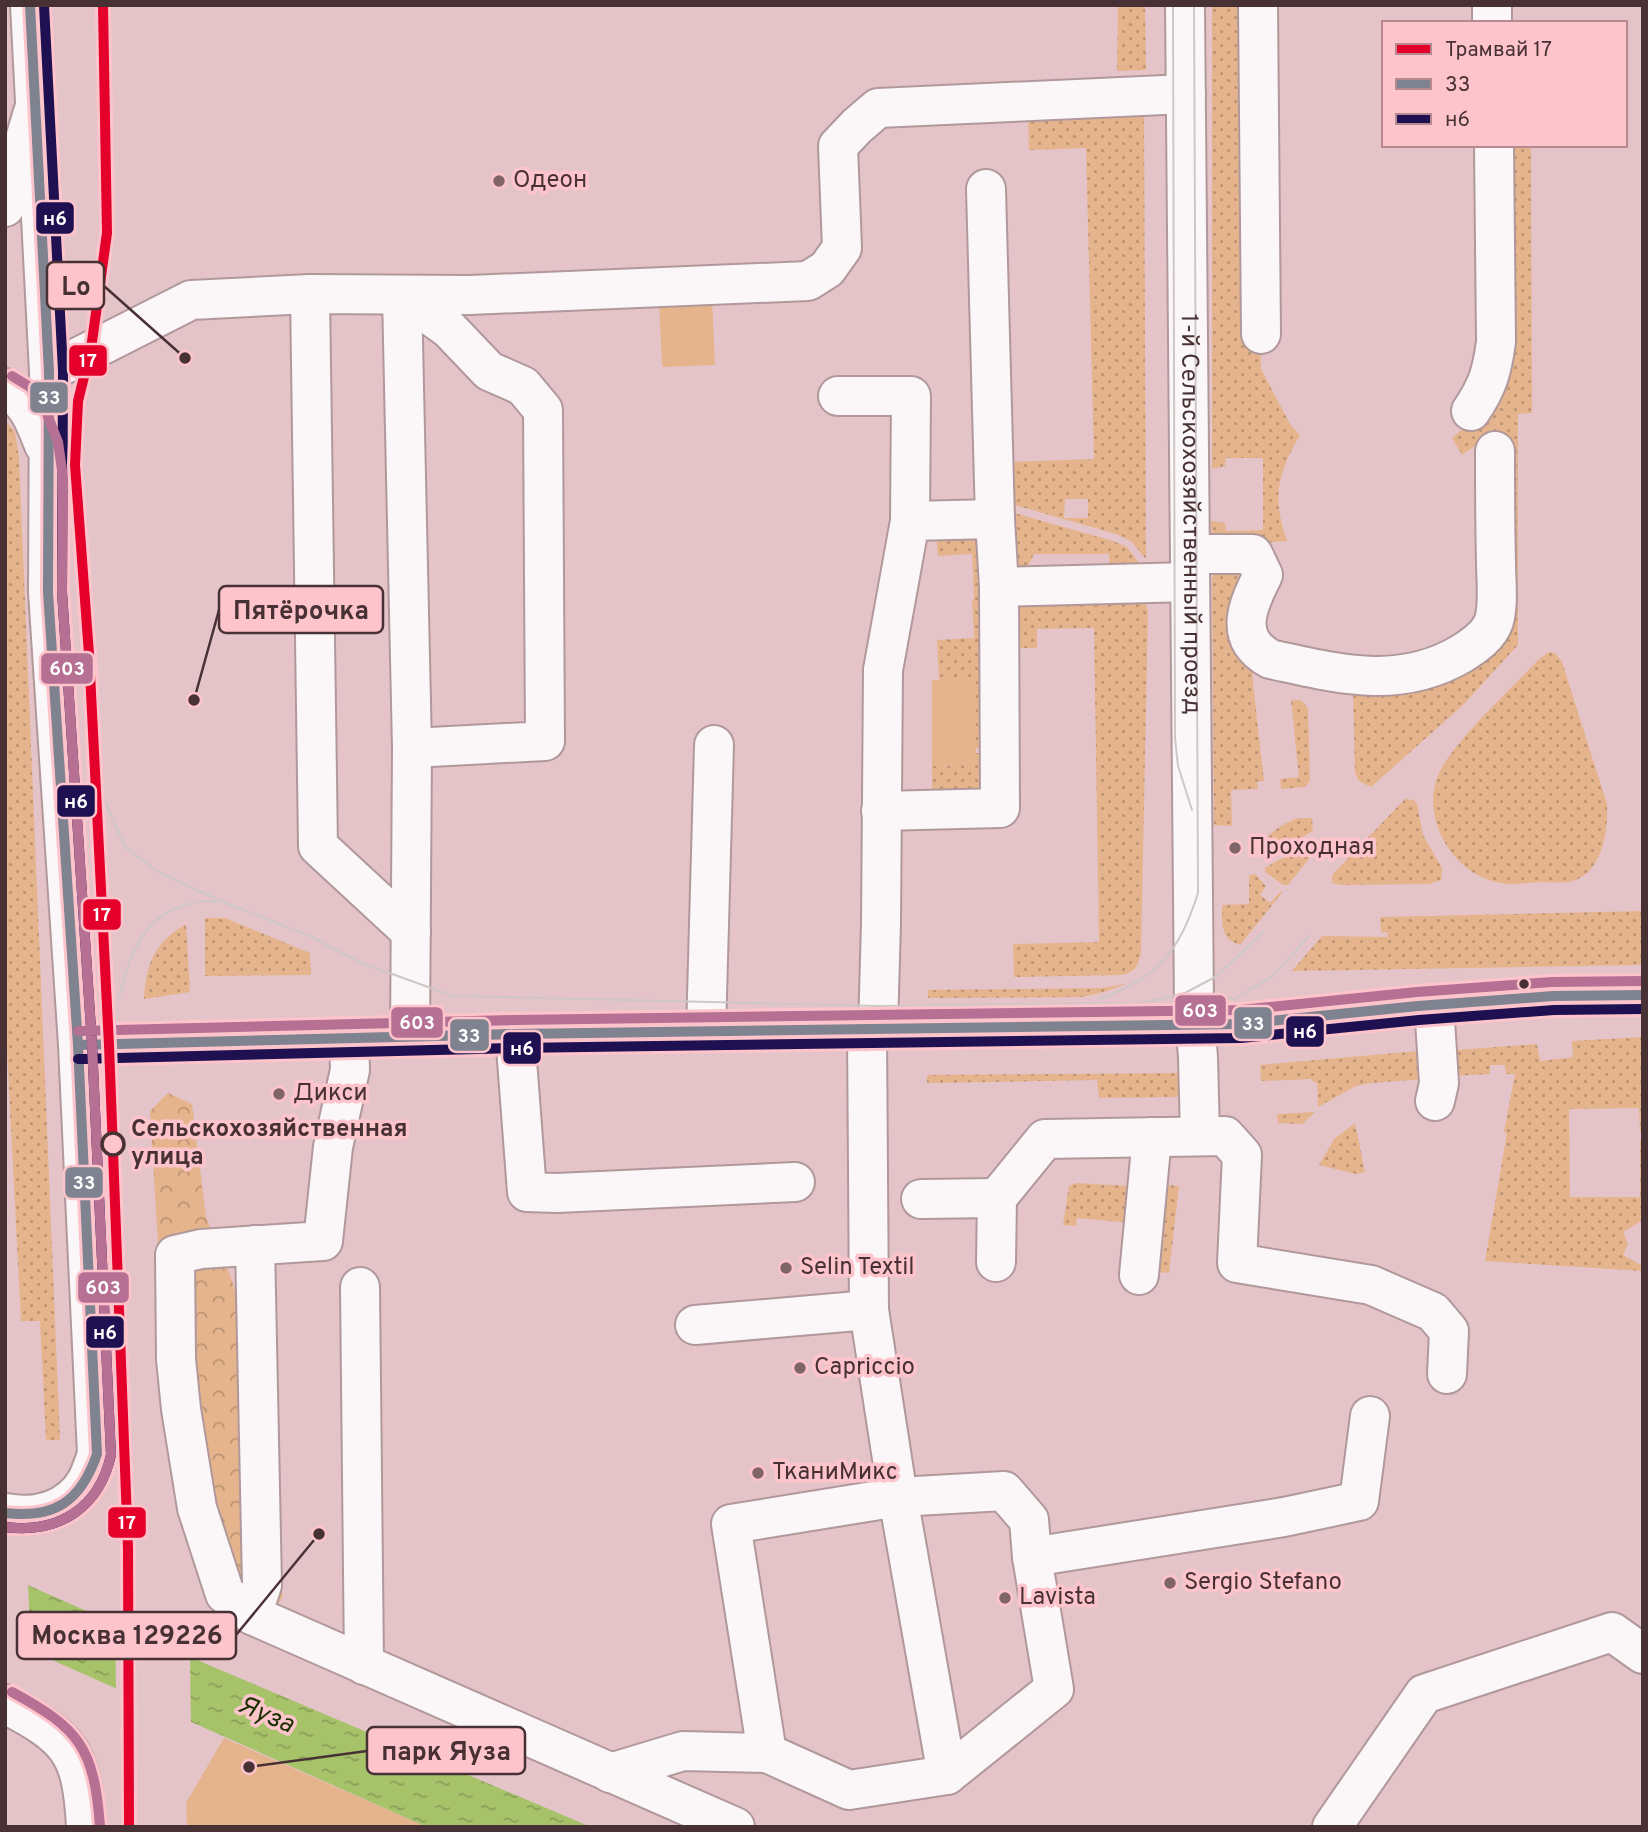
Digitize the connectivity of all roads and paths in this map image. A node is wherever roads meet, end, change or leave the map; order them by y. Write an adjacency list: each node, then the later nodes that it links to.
1 (30, 5): 6 (main road)
2 (1185, 5): 5 (main road, 1-й Сельскохозяйственный проезд)
3 (1258, 5): 12 (main road)
4 (5, 12): 6 (main road)
5 (1186, 94): 11 (main road); 21 (main road, 1-й Сельскохозяйственный проезд)
6 (36, 103): 9 (main road); 13 (main road)
7 (1494, 147): 16 (main road)
8 (986, 189): 19 (main road)
9 (5, 207)
10 (310, 294): 11 (main road); 13 (main road); 26 (main road)
11 (402, 295): 24 (main road); 24 (main road)
12 (1261, 334)
13 (49, 372): 18 (main road)
14 (5, 388): 18 (main road)
15 (838, 396): 20 (main road)
16 (1471, 411)
17 (1495, 451): 21 (main road)
18 (49, 480): 35 (main road)
19 (995, 519): 20 (main road); 22 (main road)
20 (910, 521): 25 (main road)
21 (1190, 568): 22 (main road); 29 (main road, 1-й Сельскохозяйственный проезд)
22 (999, 587): 25 (main road)
23 (714, 745): 31 (main road)
24 (412, 748): 26 (main road)
25 (881, 811): 30 (main road)
26 (411, 932): 33 (main road)
27 (1643, 995): 28 (main road)
28 (1434, 1005): 29 (main road); 36 (main road)
29 (1194, 1025): 30 (main road); 37 (main road, 1-й Сельскохозяйственный проезд)
30 (872, 1029): 31 (main road); 46 (main road)
31 (706, 1032): 32 (main road)
32 (515, 1034): 33 (main road); 39 (main road)
33 (410, 1037): 34 (main road)
34 (349, 1039): 35 (main road); 42 (main road)
35 (78, 1045): 51 (main road)
36 (1434, 1101)
37 (1200, 1135): 38 (main road); 48 (main road)
38 (1152, 1137): 40 (main road); 44 (main road)
39 (795, 1182)
40 (997, 1198): 41 (main road); 43 (main road)
41 (921, 1199)
42 (255, 1245): 53 (main road); 53 (main road)
43 (996, 1262)
44 (1139, 1275)
45 (360, 1287): 55 (main road)
46 (869, 1310): 47 (main road); 50 (main road)
47 (695, 1325)
48 (1447, 1374)
49 (1370, 1416): 52 (main road)
50 (898, 1497): 52 (main road); 57 (main road); 59 (main road)
51 (5, 1513)
52 (1032, 1558): 59 (main road)
53 (252, 1615): 55 (main road)
54 (1643, 1654): 62 (main road)
55 (364, 1665): 58 (main road)
56 (5, 1704): 60 (main road)
57 (767, 1753): 58 (main road); 59 (main road)
58 (610, 1773): 61 (main road)
59 (947, 1775)
60 (86, 1827)
61 (735, 1827)
62 (1332, 1827)

